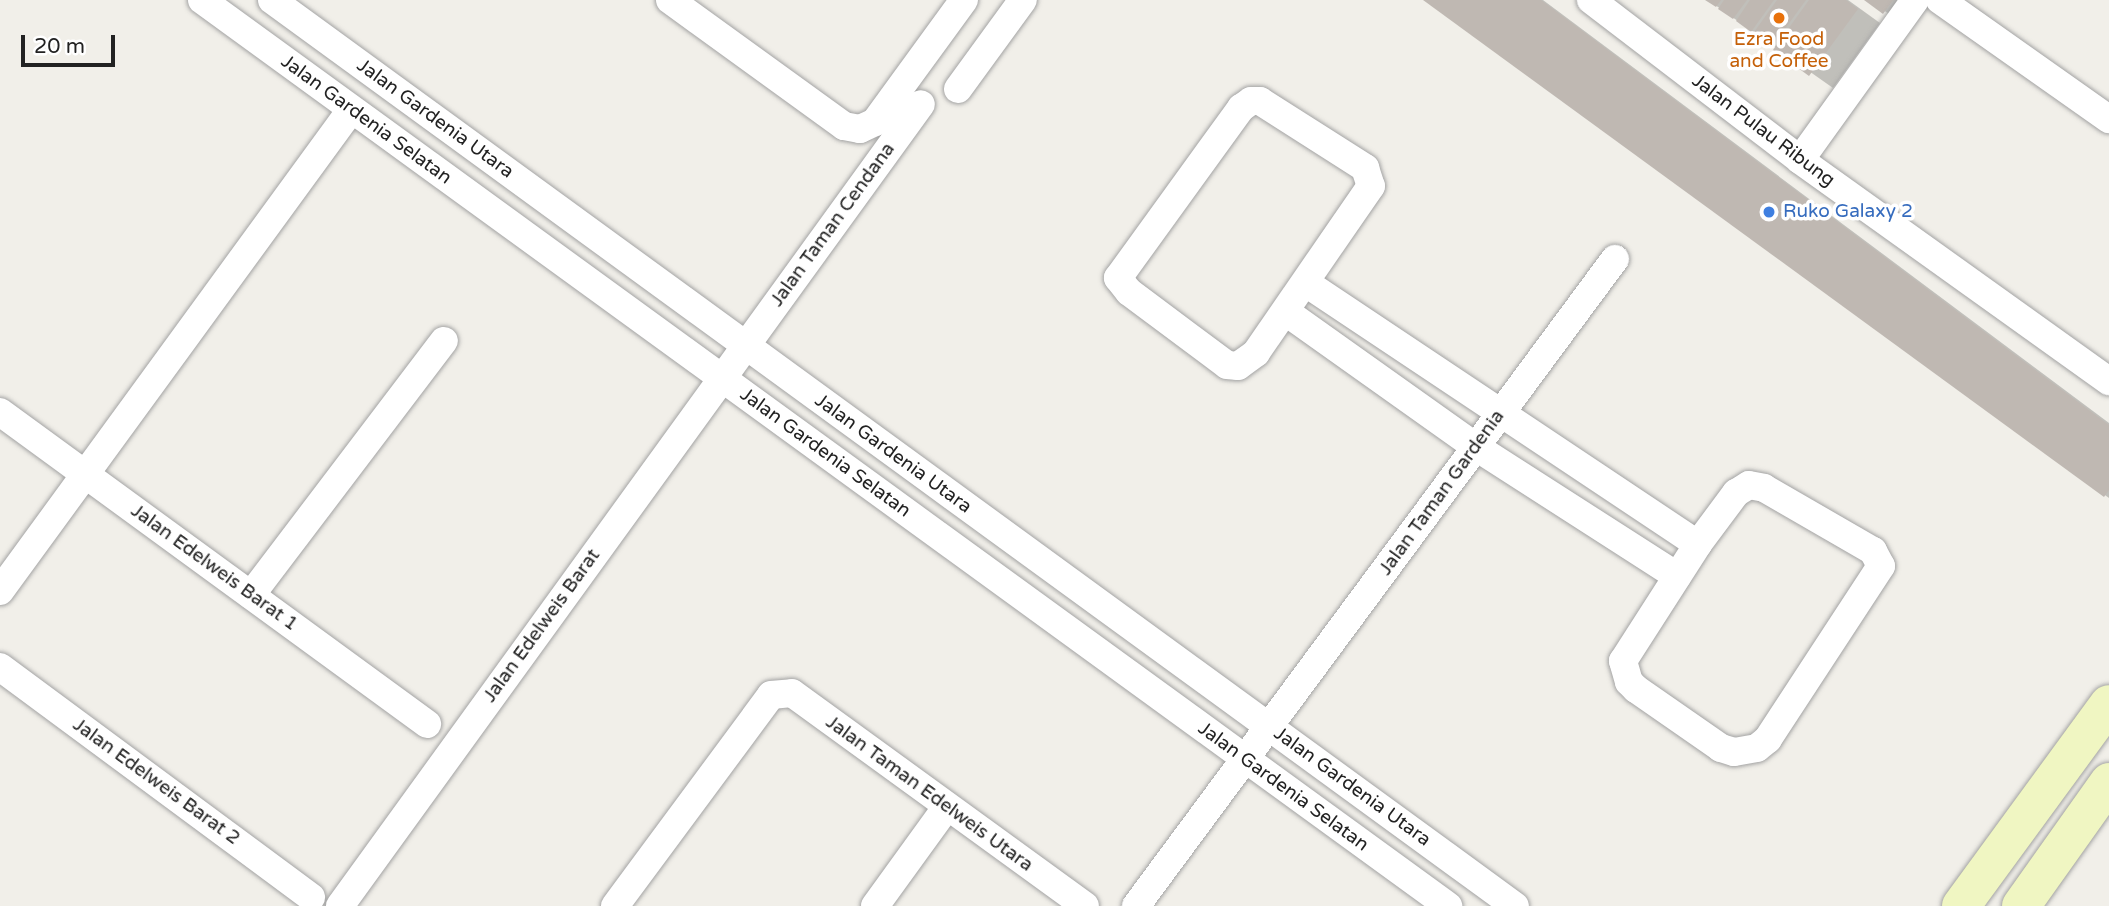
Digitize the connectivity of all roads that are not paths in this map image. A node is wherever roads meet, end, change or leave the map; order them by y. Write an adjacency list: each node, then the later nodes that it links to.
1 (202, 0): 11 (street, Jalan Gardenia Selatan)
2 (272, 0): 18 (street, Jalan Gardenia Utara)
3 (670, 0): 4 (street)
4 (964, 0)
5 (1023, 0): 9 (street)
6 (1591, 0): 13 (street, Jalan Pulau Ribung)
7 (1914, 0): 13 (street)
8 (1940, 0): 12 (street)
9 (958, 89)
10 (921, 104): 18 (street, Jalan Taman Cendana)
11 (351, 110): 19 (street, Jalan Gardenia Selatan); 24 (street)
12 (2109, 119)
13 (1800, 160): 20 (street, Jalan Pulau Ribung)
14 (1615, 259): 22 (street, Jalan Taman Gardenia)
15 (1306, 283): 16 (street); 16 (street); 22 (street)
16 (1286, 312): 23 (street)
17 (444, 341): 28 (street)
18 (745, 346): 19 (street, Jalan Edelweis Barat); 32 (street, Jalan Gardenia Utara)
19 (722, 377): 33 (street, Jalan Gardenia Selatan); 37 (street, Jalan Edelweis Barat)
20 (2109, 382)
21 (0, 412): 24 (street, Jalan Edelweis Barat 1)
22 (1499, 416): 23 (street, Jalan Taman Gardenia); 25 (street)
23 (1476, 447): 26 (street); 32 (street, Jalan Taman Gardenia)
24 (85, 474): 27 (street); 28 (street, Jalan Edelweis Barat 1)
25 (1698, 544): 26 (street); 26 (street)
26 (1677, 576)
27 (0, 591)
28 (251, 595): 31 (street, Jalan Edelweis Barat 1)
29 (0, 667): 36 (street, Jalan Edelweis Barat 2)
30 (2109, 704): 44 (main road)
31 (427, 724)
32 (1269, 726): 33 (street, Jalan Taman Gardenia); 43 (street, Jalan Gardenia Utara)
33 (1245, 760): 41 (street, Jalan Taman Gardenia); 42 (street, Jalan Gardenia Selatan)
34 (2109, 782): 45 (main road)
35 (946, 808): 38 (street, Jalan Taman Edelweis Utara); 39 (street); 40 (street, Jalan Taman Edelweis Utara)
36 (311, 897)
37 (340, 906)
38 (615, 906)
39 (875, 906)
40 (1085, 906)
41 (1136, 906)
42 (1448, 906)
43 (1515, 906)
44 (1961, 906)
45 (2021, 906)

